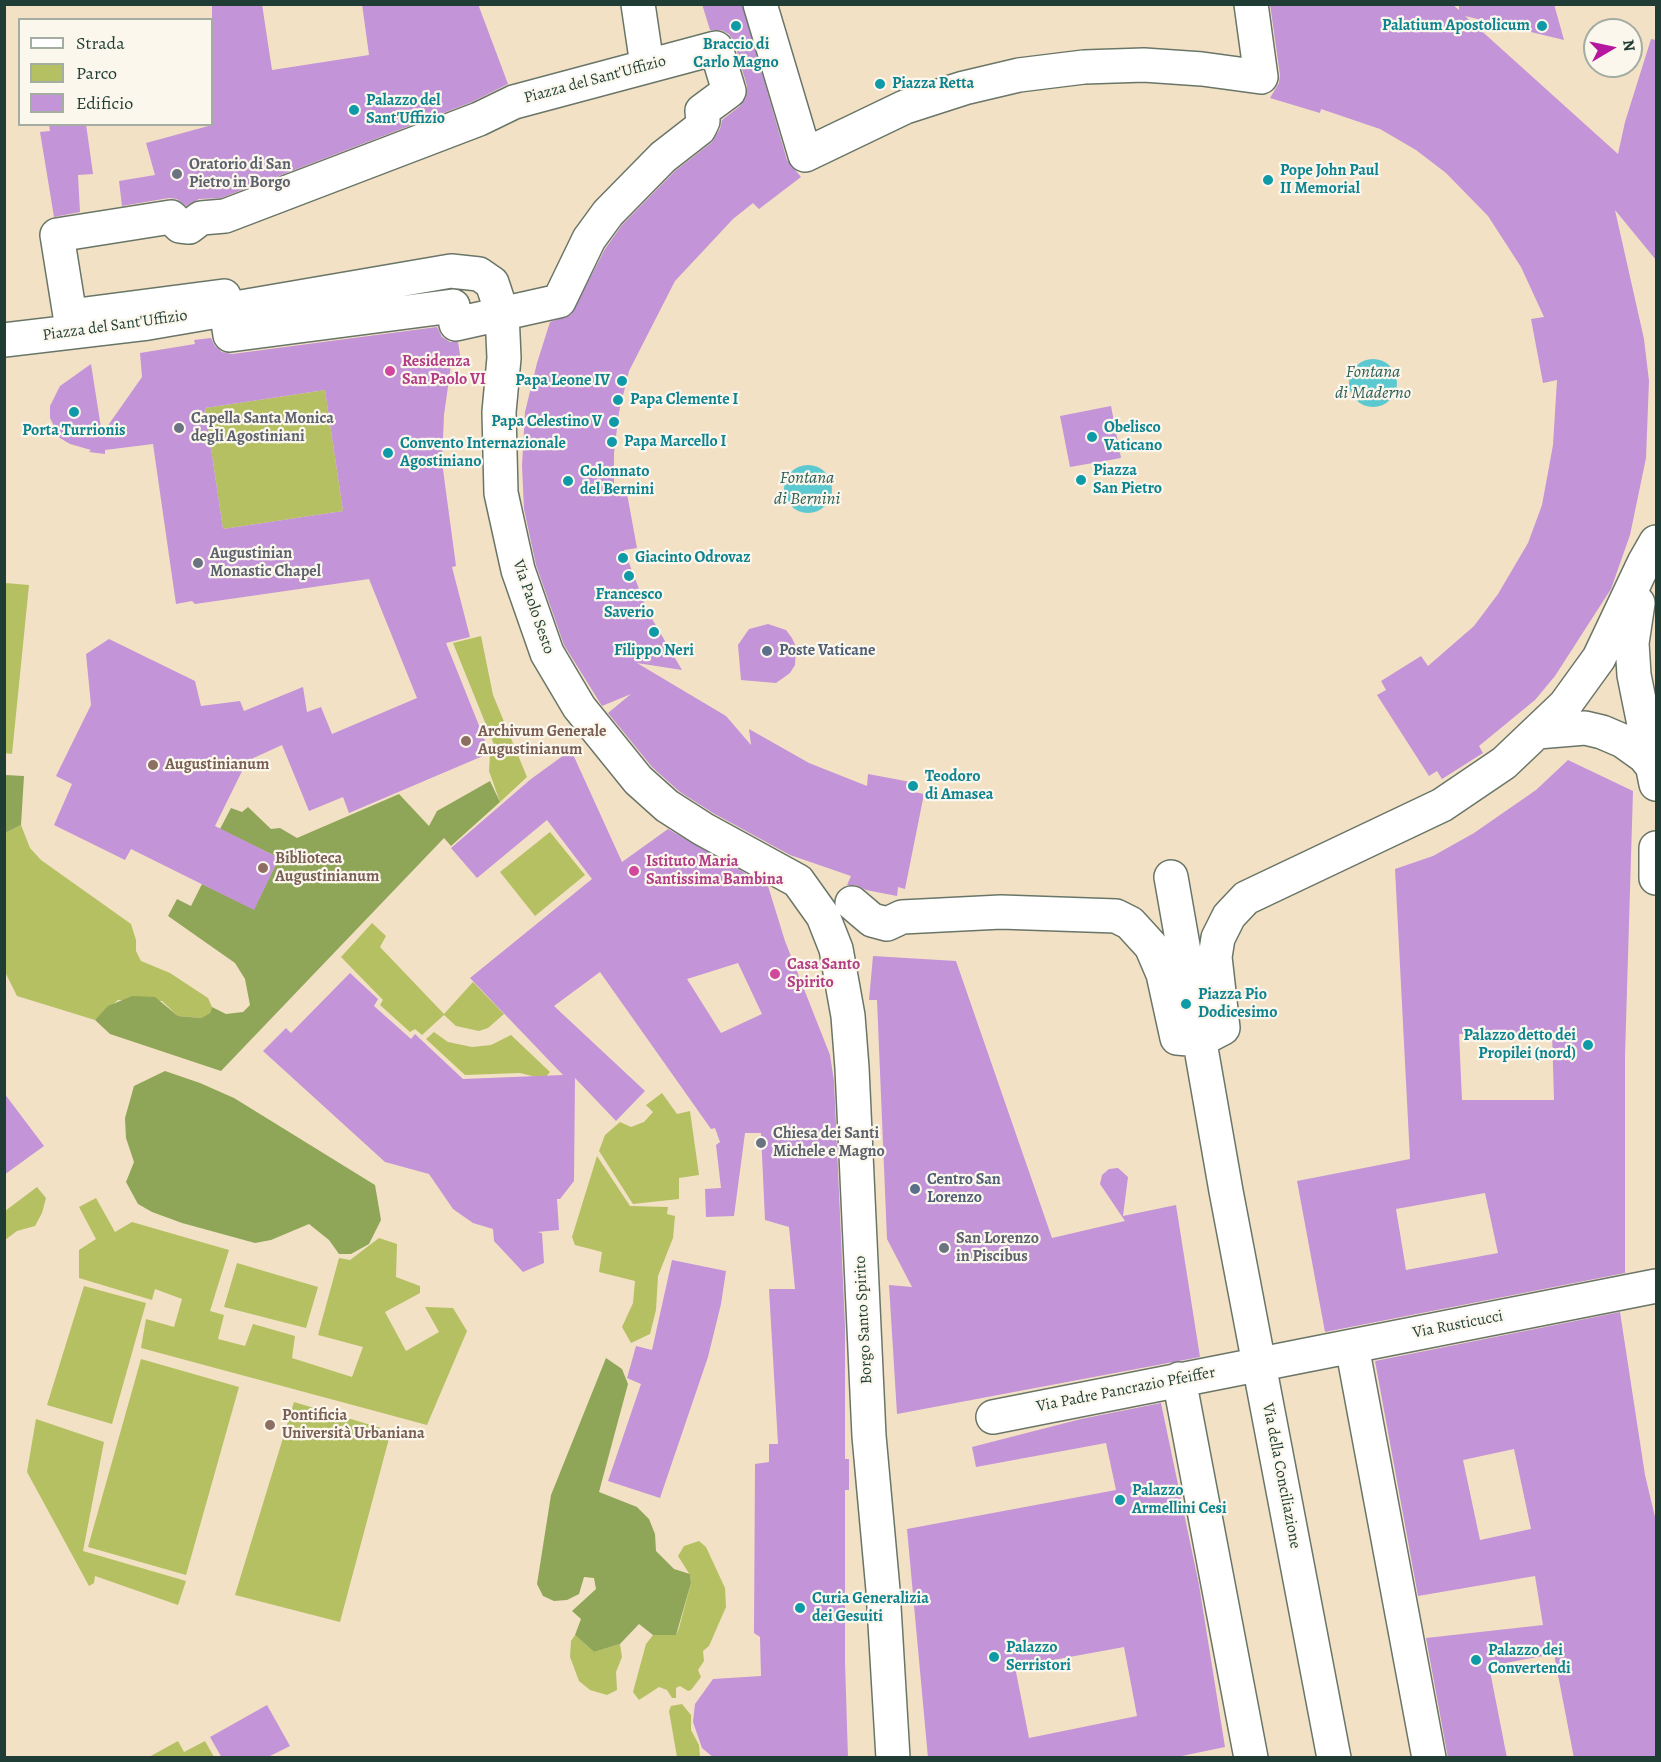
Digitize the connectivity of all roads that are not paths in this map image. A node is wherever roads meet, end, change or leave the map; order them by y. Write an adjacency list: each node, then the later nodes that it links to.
1 (638, 4): 4 (street)
2 (760, 4): 3 (street)
3 (1251, 4)
4 (648, 65): 6 (street, Piazza del Sant'Uffizio); 7 (street, Piazza del Sant'Uffizio)
5 (488, 279): 6 (street, Piazza del Sant'Uffizio); 7 (street, Via Paolo Sesto)
6 (226, 310): 7 (street, Piazza del Sant'Uffizio); 8 (street, Piazza del Sant'Uffizio)
7 (502, 313): 15 (street, Via Paolo Sesto)
8 (4, 340)
9 (1650, 552): 10 (street); 11 (street)
10 (1537, 732): 11 (street); 17 (street)
11 (1654, 776)
12 (1656, 848): 14 (street)
13 (1171, 877): 17 (street, Via della Conciliazione)
14 (1656, 878)
15 (807, 891): 24 (street, Borgo Santo Spirito)
16 (852, 903): 17 (street)
17 (1200, 1040): 20 (street, Via della Conciliazione)
18 (1656, 1287): 19 (street, Via Rusticucci)
19 (1352, 1346): 20 (street, Via Rusticucci); 26 (street)
20 (1259, 1364): 21 (street, Via Padre Pancrazio Pfeiffer); 23 (street, Via della Conciliazione)
21 (1179, 1379): 22 (street, Via Padre Pancrazio Pfeiffer); 25 (street)
22 (993, 1417)
23 (1326, 1756)
24 (893, 1758)
25 (1251, 1758)
26 (1430, 1758)

